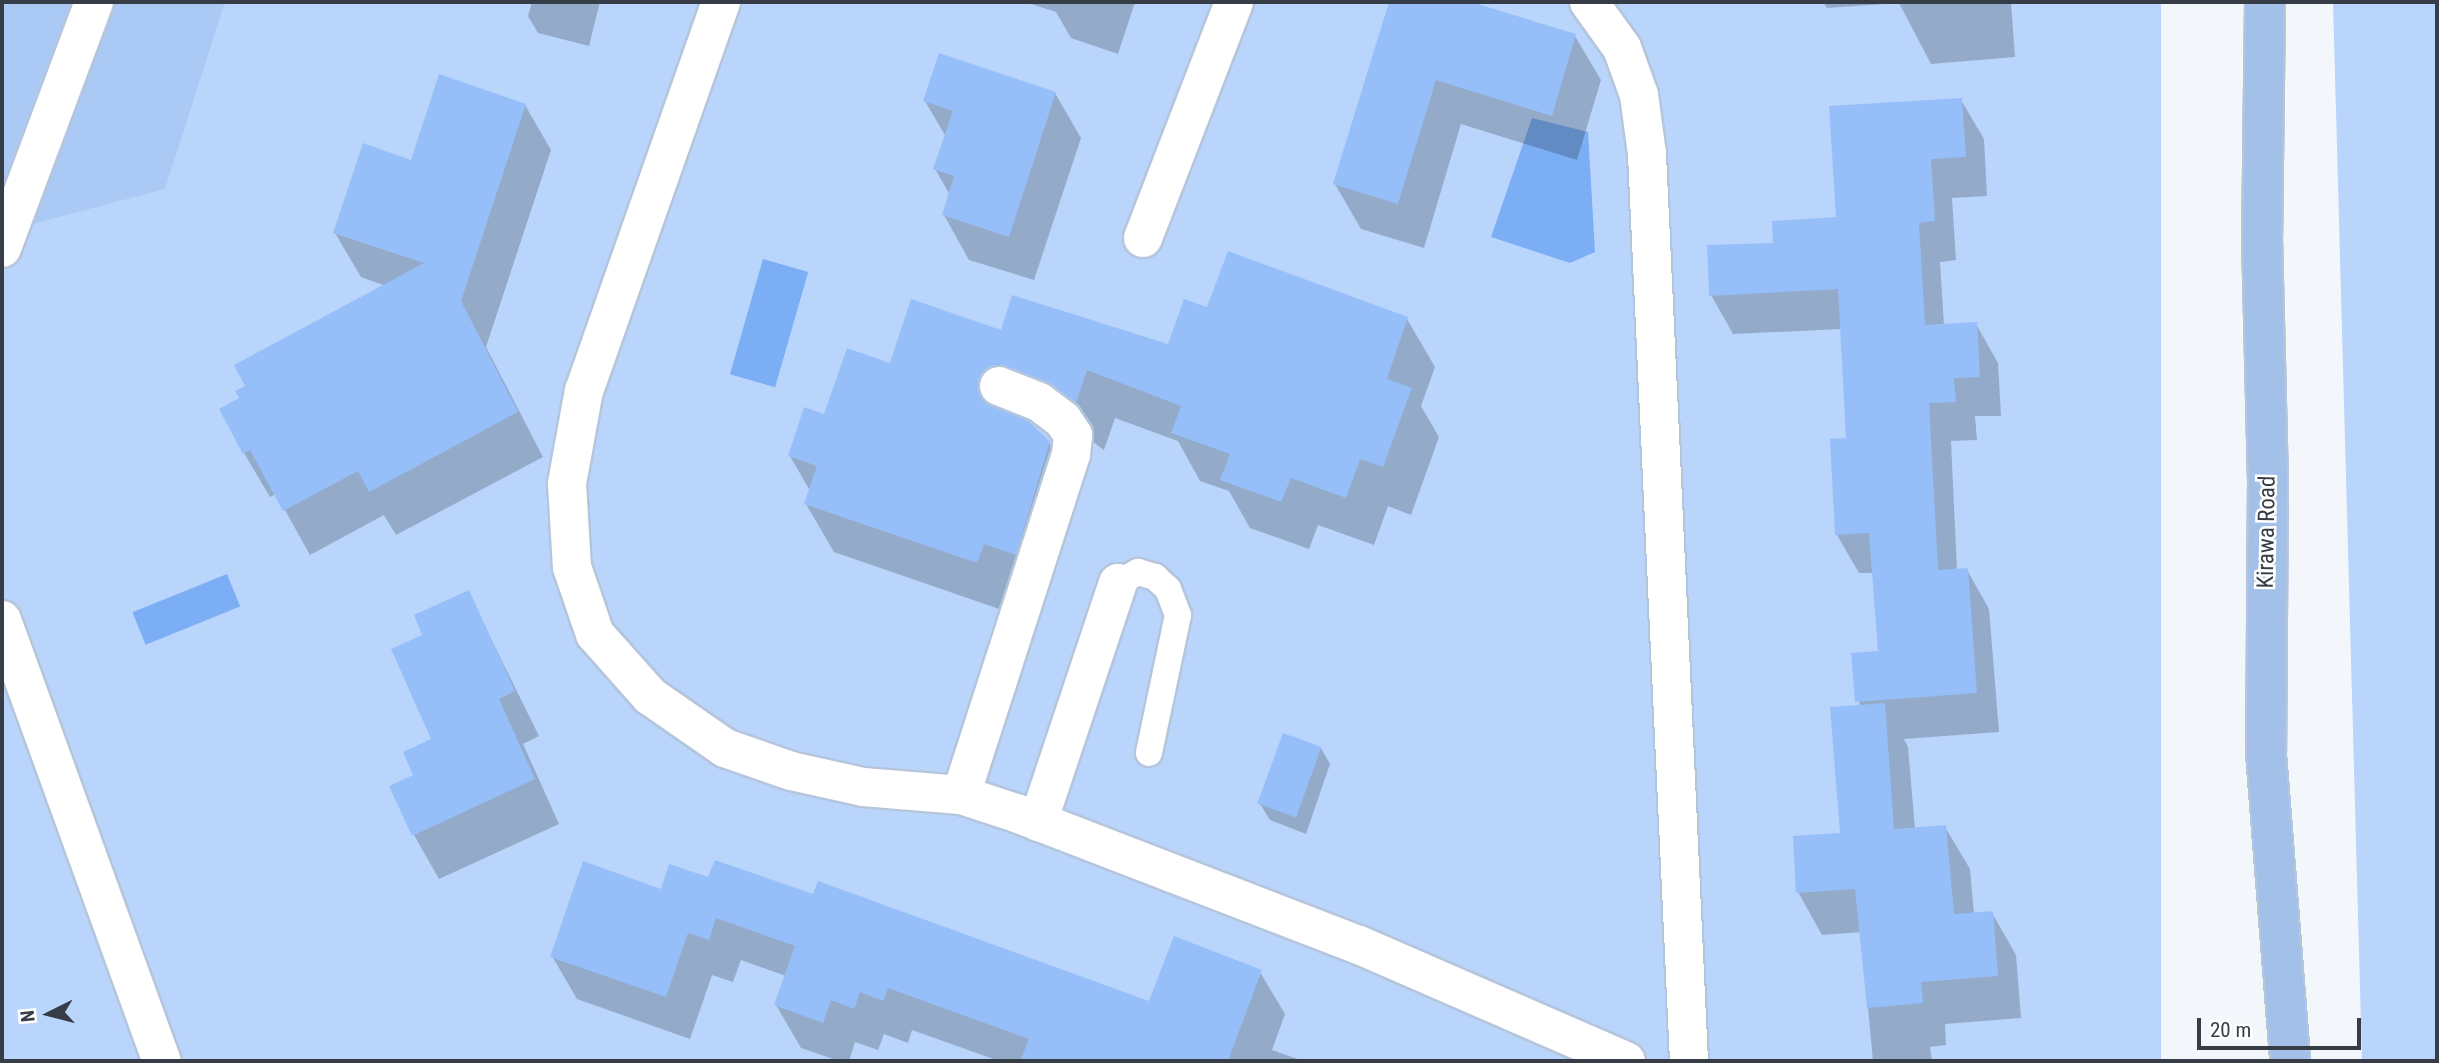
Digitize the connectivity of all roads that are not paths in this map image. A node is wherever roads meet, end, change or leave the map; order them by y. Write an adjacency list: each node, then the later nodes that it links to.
1 (94, 2): 7 (street)
2 (721, 2): 12 (street)
3 (1234, 2): 6 (street)
4 (1589, 2): 16 (street)
5 (2265, 2): 17 (main road, Kirawa Road)
6 (1143, 238)
7 (2, 248)
8 (999, 386): 12 (street)
9 (1118, 583): 11 (lane); 13 (street)
10 (2, 620): 14 (street)
11 (1149, 753)
12 (961, 795): 13 (street)
13 (1038, 822): 15 (street)
14 (162, 1061)
15 (1626, 1061)
16 (1689, 1061)
17 (2290, 1061)

